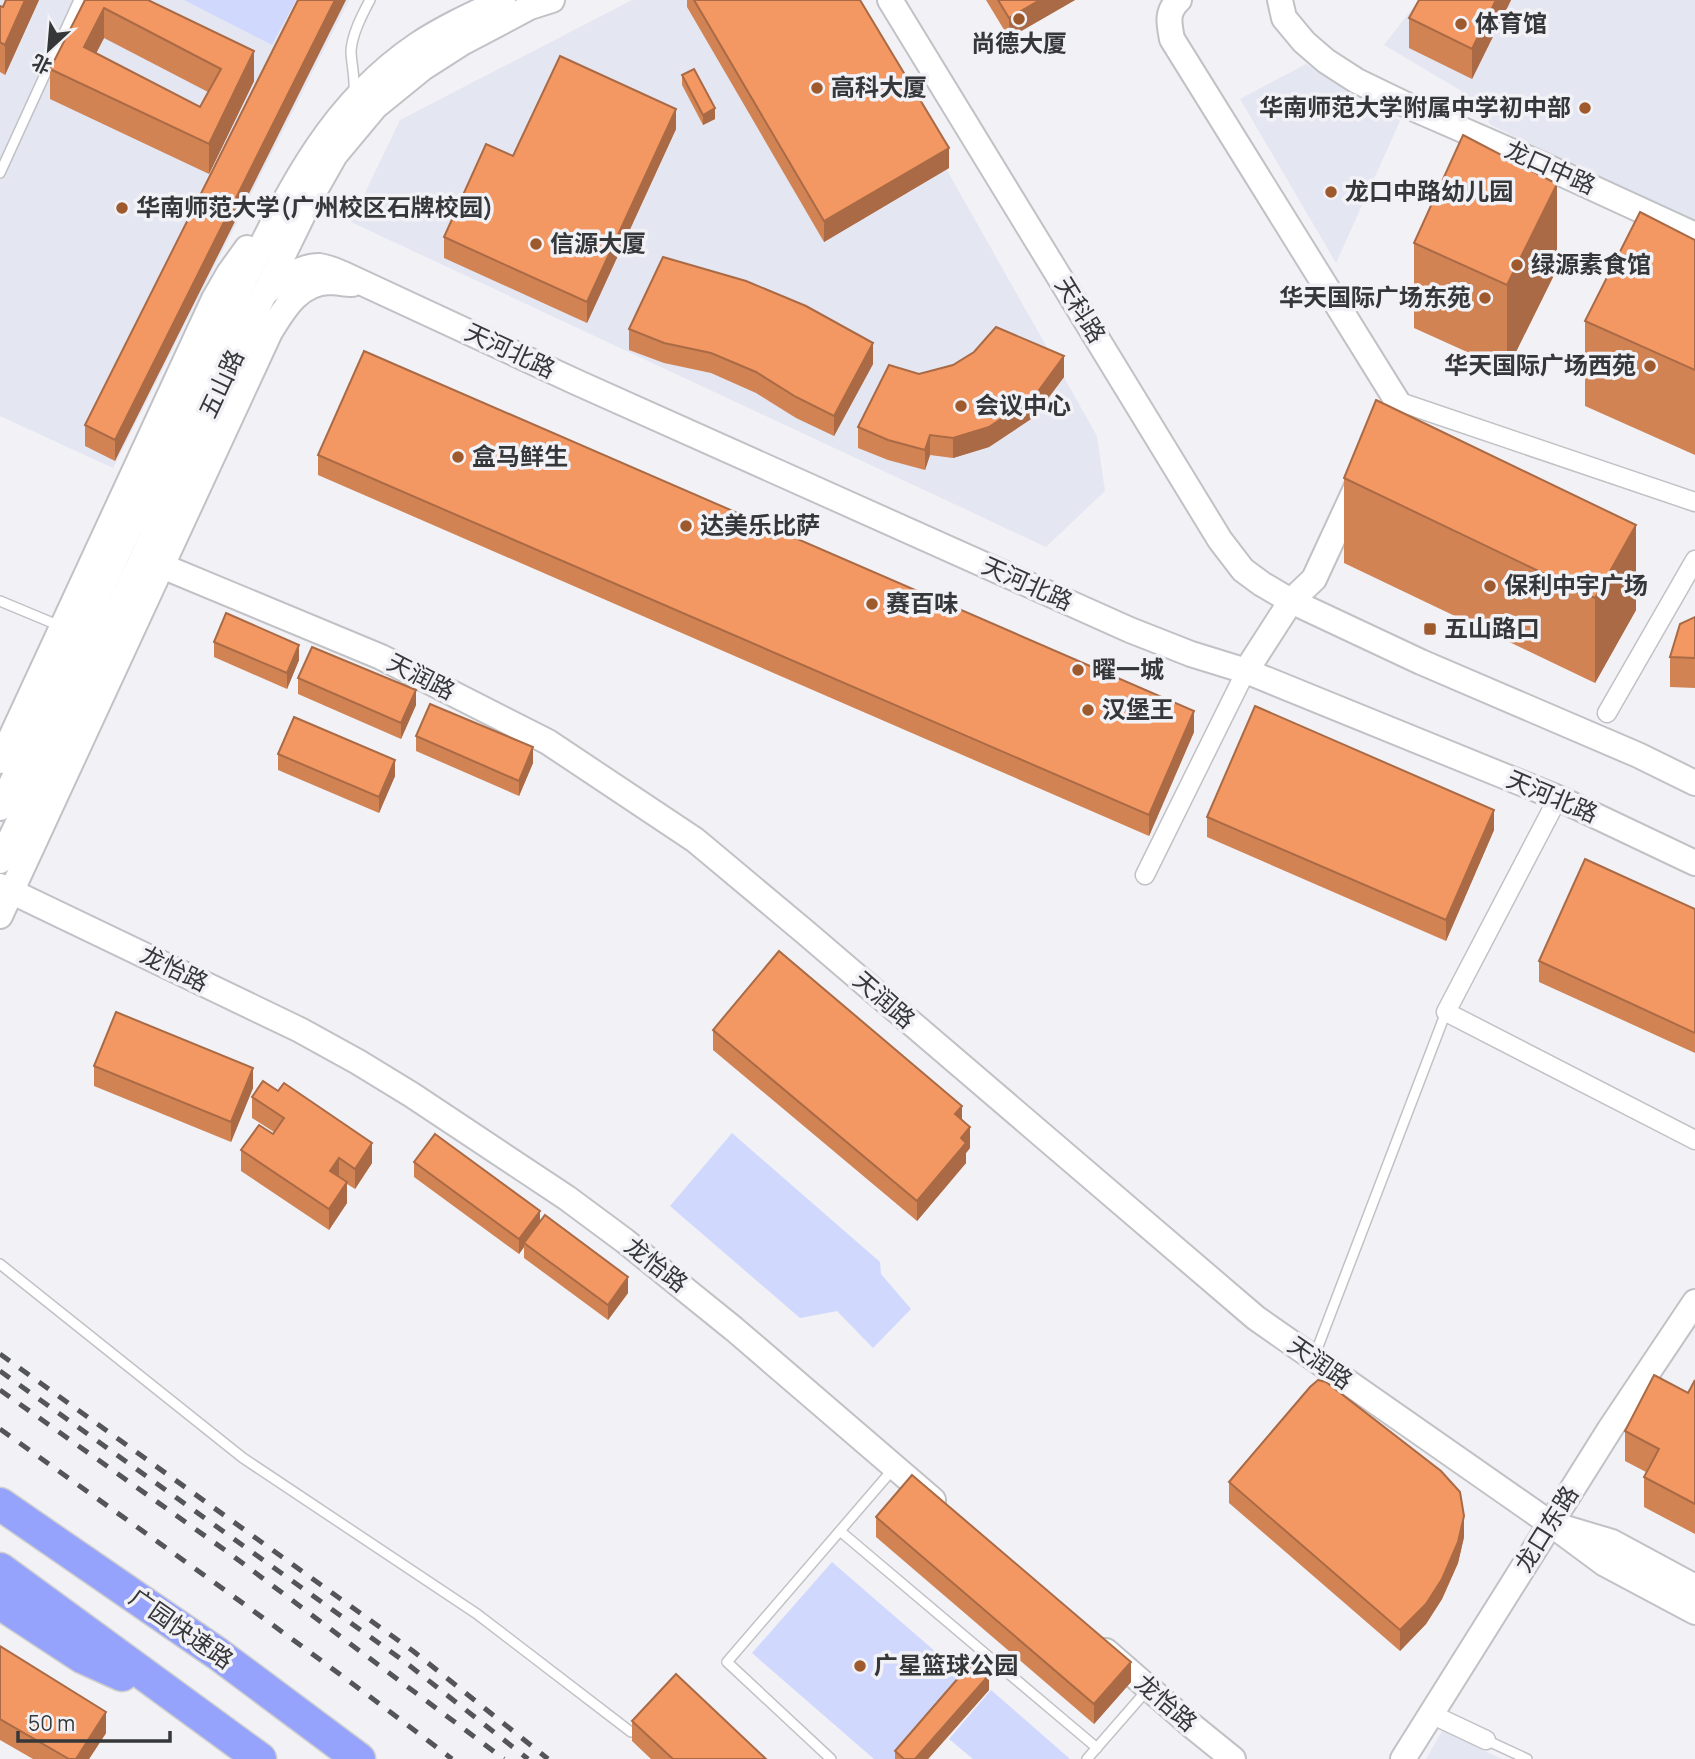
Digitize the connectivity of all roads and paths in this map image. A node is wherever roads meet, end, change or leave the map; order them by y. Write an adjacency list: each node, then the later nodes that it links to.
1 (79, 0): 9 (lane)
2 (370, 0): 8 (lane)
3 (503, 0): 8 (street, 五山路)
4 (552, 0): 13 (street, 五山路)
5 (890, 0): 20 (street, 天科路)
6 (1179, 0): 15 (street)
7 (1280, 0): 11 (street, 龙口中路)
8 (353, 100): 10 (street, 五山路)
9 (0, 173)
10 (274, 220): 14 (street, 五山路); 21 (street)
11 (1695, 235)
12 (367, 285): 13 (street, 天河北路); 18 (street); 22 (street, 天河北路)
13 (264, 294): 14 (street, 五山路)
14 (220, 360): 27 (street, 五山路); 28 (street, 五山路)
15 (1397, 401): 16 (street); 20 (street)
16 (1695, 502)
17 (1695, 560): 23 (street)
18 (162, 566): 31 (street); 37 (street, 天润路)
19 (0, 601): 21 (lane)
20 (1291, 601): 22 (street); 25 (street)
21 (62, 627): 24 (street)
22 (1246, 671): 26 (street, 天河北路); 30 (street)
23 (1607, 713)
24 (0, 761)
25 (1695, 783)
26 (1558, 798): 29 (street, 天河北路); 33 (street)
27 (0, 808)
28 (0, 861)
29 (1695, 863)
30 (1145, 875)
31 (6, 888): 32 (street); 38 (street, 龙怡路)
32 (0, 916)
33 (1446, 1012): 34 (street); 37 (lane)
34 (1695, 1140)
35 (0, 1264): 51 (lane)
36 (1695, 1302): 41 (street, 龙口东路)
37 (1313, 1358): 41 (street, 天润路)
38 (895, 1467): 40 (street, 龙怡路); 42 (lane)
39 (0, 1504): 55 (highway, 广园快速路)
40 (946, 1511)
41 (1551, 1524): 44 (street, 天润路); 46 (street, 天润路); 50 (street, 龙口东路)
42 (840, 1531): 53 (lane); 56 (lane)
43 (0, 1569): 49 (highway)
44 (1695, 1587)
45 (0, 1603): 49 (highway)
46 (1695, 1612)
47 (1088, 1635): 48 (street, 龙怡路)
48 (1149, 1688): 53 (lane); 58 (street, 龙怡路)
49 (186, 1704): 54 (highway)
50 (1431, 1714): 52 (street); 59 (street, 龙口东路)
51 (631, 1732)
52 (1486, 1740): 60 (lane)
53 (1097, 1748): 57 (lane)
54 (260, 1759)
55 (359, 1759)
56 (831, 1759)
57 (1087, 1759)
58 (1233, 1759)
59 (1403, 1759)
60 (1527, 1759)

